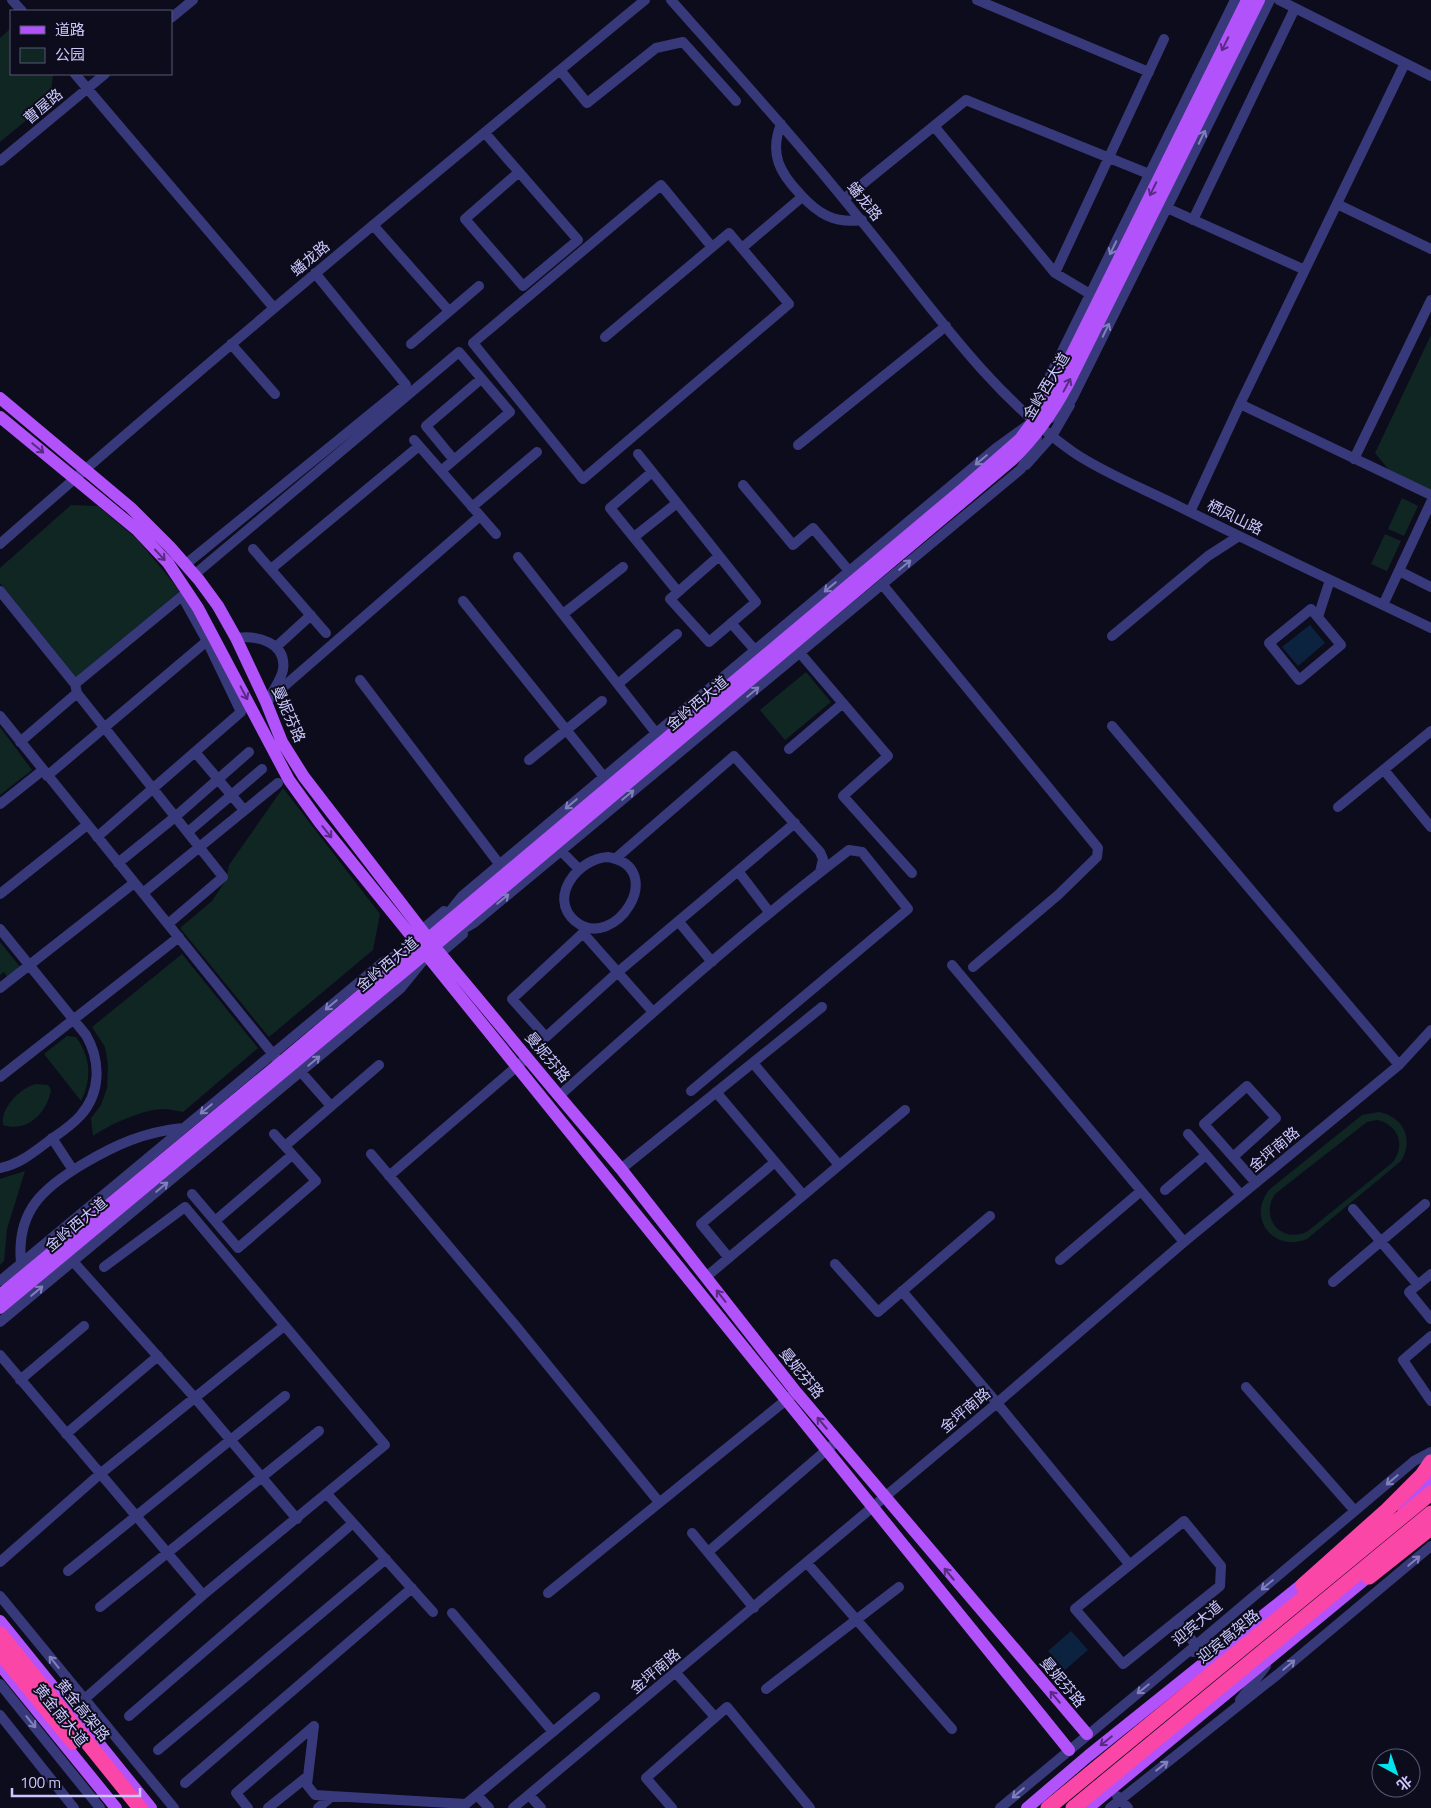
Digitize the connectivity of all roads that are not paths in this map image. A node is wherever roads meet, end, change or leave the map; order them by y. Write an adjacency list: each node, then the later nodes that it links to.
1 (12, 0): 12 (street)
2 (193, 0): 13 (street)
3 (644, 0): 16 (street, 蟠龙路)
4 (671, 0): 23 (street, 蟠龙路)
5 (977, 0): 17 (street)
6 (1235, 0): 29 (street)
7 (1247, 0): 58 (main road, 金岭西大道, one-way to 58)
8 (1259, 0): 58 (main road, 金岭西大道, one-way to 8)
9 (1270, 0): 33 (street, one-way to 9)
10 (1279, 0): 11 (street)
11 (1295, 8): 15 (street); 35 (street)
12 (21, 10)
13 (172, 17)
14 (1164, 39): 17 (street)
15 (1405, 63): 20 (street); 32 (street)
16 (560, 70): 22 (street); 25 (street, 蟠龙路)
17 (1149, 72): 26 (street)
18 (76, 75): 21 (street)
19 (103, 75): 21 (street, 曹屋路)
20 (1431, 76)
21 (87, 88): 27 (street, 曹屋路); 46 (street)
22 (736, 101)
23 (782, 124): 30 (street); 31 (street, 蟠龙路)
24 (934, 126): 26 (street); 31 (street); 42 (street)
25 (485, 132): 28 (street); 36 (street, 蟠龙路)
26 (1109, 158): 29 (street); 42 (street)
27 (0, 161)
28 (519, 172): 28 (street)
29 (1149, 174): 44 (street, one-way to 44)
30 (802, 197): 34 (street); 38 (street)
31 (844, 199): 34 (street, 蟠龙路)
32 (1337, 204): 39 (street); 40 (street)
33 (1167, 208): 35 (street); 55 (street, one-way to 33)
34 (862, 220): 48 (street, 蟠龙路)
35 (1193, 220): 40 (street)
36 (373, 225): 41 (street, 蟠龙路); 47 (street)
37 (712, 247): 38 (street); 38 (street); 49 (street)
38 (742, 248)
39 (1431, 249)
40 (1305, 270): 56 (street)
41 (315, 273): 46 (street, 蟠龙路); 84 (street)
42 (1055, 274): 44 (street)
43 (479, 286): 47 (street)
44 (1090, 294): 58 (street)
45 (1431, 300): 63 (street)
46 (274, 308): 50 (street, 蟠龙路)
47 (449, 311): 51 (street)
48 (946, 326): 58 (street, 蟠龙路); 60 (street)
49 (605, 337)
50 (231, 344): 53 (street); 65 (street, 蟠龙路)
51 (411, 344)
52 (481, 378): 64 (street); 64 (street); 89 (street)
53 (276, 394)
54 (0, 398): 65 (main road, 曼妮芬路)
55 (1072, 399): 58 (street); 59 (street)
56 (1240, 404): 63 (street); 75 (street)
57 (0, 417): 69 (main road, 曼妮芬路, one-way to 69)
58 (1034, 421): 59 (street, 栖凤山路); 66 (street); 87 (street, one-way to 87); 162 (main road, 金岭西大道)
59 (1052, 435): 66 (street); 75 (street, 栖凤山路)
60 (798, 445)
61 (537, 452): 74 (street)
62 (638, 454): 68 (street)
63 (1354, 459): 71 (street)
64 (454, 460): 67 (street)
65 (84, 469): 69 (street, 蟠龙路); 84 (main road, 曼妮芬路)
66 (1021, 469): 91 (street, one-way to 66)
67 (441, 471): 74 (street); 86 (street)
68 (652, 472): 73 (street); 79 (street)
69 (74, 478): 80 (street, 蟠龙路); 162 (main road, 曼妮芬路, one-way to 162)
70 (743, 485): 87 (street)
71 (1431, 495)
72 (1431, 502): 88 (street)
73 (677, 503): 79 (street); 82 (street)
74 (472, 507): 76 (street)
75 (1190, 512): 78 (street, 栖凤山路)
76 (480, 516): 77 (street); 113 (street)
77 (496, 534)
78 (1239, 536): 90 (street, 栖凤山路); 104 (street)
79 (634, 537): 94 (street)
80 (0, 544)
81 (253, 549): 86 (street)
82 (719, 556): 94 (street); 100 (street)
83 (518, 557): 97 (street)
84 (186, 564): 89 (main road, 曼妮芬路)
85 (623, 567): 97 (street)
86 (271, 569): 98 (street)
87 (849, 571): 108 (street, one-way to 108)
88 (1399, 571): 92 (street); 96 (street)
89 (194, 574): 105 (main road, 曼妮芬路)
90 (1330, 580): 96 (street, 栖凤山路); 99 (street)
91 (882, 584): 109 (street); 166 (street)
92 (1430, 585)
93 (0, 591): 112 (street)
94 (678, 592): 100 (street)
95 (463, 601): 119 (street)
96 (1383, 605): 101 (street, 栖凤山路)
97 (563, 614): 111 (street)
98 (311, 615): 102 (street); 107 (street)
99 (1318, 617): 99 (street)
100 (732, 623): 108 (street)
101 (1431, 628)
102 (326, 632)
103 (677, 634): 111 (street)
104 (1112, 636)
105 (236, 638): 107 (street); 113 (main road, 曼妮芬路)
106 (207, 641): 112 (street); 118 (street); 124 (street)
107 (276, 647): 113 (street)
108 (755, 650): 121 (street)
109 (800, 653): 115 (street); 145 (street, one-way to 109)
110 (360, 680): 148 (street)
111 (618, 684): 121 (street)
112 (76, 689): 118 (street); 122 (street)
113 (266, 702): 162 (main road, 曼妮芬路)
114 (602, 702): 119 (street)
115 (843, 703): 123 (street); 152 (street)
116 (0, 716): 122 (street)
117 (1112, 726): 177 (street)
118 (104, 727): 129 (street); 133 (street)
119 (567, 730): 126 (street); 130 (street)
120 (1431, 731): 128 (street)
121 (656, 733): 130 (street)
122 (20, 742): 129 (street)
123 (789, 749)
124 (195, 752): 131 (street); 133 (street)
125 (249, 752): 131 (street)
126 (529, 760)
127 (262, 769): 134 (street)
128 (1384, 770): 136 (street); 141 (street)
129 (45, 773): 135 (street); 140 (street)
130 (604, 777): 148 (street, one-way to 148)
131 (218, 780): 134 (street); 138 (street)
132 (278, 782): 137 (street)
133 (153, 789): 138 (street); 143 (street)
134 (231, 795): 137 (street); 142 (street)
135 (0, 804)
136 (1338, 807)
137 (244, 810): 144 (street)
138 (175, 816): 142 (street); 147 (street)
139 (795, 823): 146 (street); 150 (street); 151 (street)
140 (87, 825): 143 (street); 154 (street)
141 (1431, 827)
142 (188, 832): 144 (street)
143 (97, 837): 147 (street)
144 (199, 847): 155 (street); 158 (street)
145 (561, 851): 149 (street); 162 (street, one-way to 145)
146 (615, 858): 149 (street); 160 (street)
147 (118, 863): 153 (street)
148 (500, 864): 162 (street)
149 (579, 869): 160 (street)
150 (738, 871): 156 (street); 157 (street)
151 (820, 872): 156 (street); 181 (street)
152 (912, 873)
153 (134, 883): 155 (street); 164 (street)
154 (0, 894)
155 (143, 894): 158 (street)
156 (770, 913): 163 (street)
157 (679, 922): 163 (street); 167 (street)
158 (168, 924): 161 (street)
159 (0, 929): 164 (street)
160 (584, 930): 167 (street); 167 (street)
161 (179, 937): 171 (street); 173 (street)
162 (425, 946): 173 (main road, 金岭西大道); 173 (street, one-way to 173); 174 (main road, 曼妮芬路); 178 (main road, 曼妮芬路); 179 (street, one-way to 162); 213 (main road, 金岭西大道)
163 (712, 962): 170 (street)
164 (29, 965): 168 (street); 171 (street)
165 (952, 965): 203 (street)
166 (973, 967)
167 (618, 972): 170 (street)
168 (0, 988)
169 (822, 1006): 175 (street)
170 (653, 1012): 183 (street)
171 (74, 1019): 180 (street); 189 (street)
172 (1431, 1030): 177 (street, 金坪南路)
173 (276, 1058): 186 (street, one-way to 186); 225 (main road, 金岭西大道)
174 (527, 1058): 178 (street); 183 (main road, 曼妮芬路)
175 (753, 1063): 182 (street); 196 (street)
176 (379, 1065): 184 (street)
177 (1398, 1065): 201 (street, 金坪南路)
178 (516, 1067): 200 (street); 237 (main road, 曼妮芬路)
179 (301, 1072): 184 (street); 213 (street, one-way to 179)
180 (0, 1077)
181 (691, 1091)
182 (716, 1092): 195 (street); 198 (street)
183 (559, 1096): 198 (main road, 曼妮芬路)
184 (332, 1106): 190 (street)
185 (905, 1110): 196 (street)
186 (183, 1128): 199 (street); 216 (street)
187 (274, 1134): 190 (street)
188 (1188, 1134): 193 (street)
189 (52, 1138): 197 (street); 199 (street)
190 (285, 1146): 191 (street)
191 (292, 1154): 210 (street); 210 (street)
192 (371, 1154): 200 (street)
193 (1206, 1155): 202 (street); 206 (street)
194 (1232, 1156): 194 (street); 201 (street)
195 (775, 1162): 205 (street); 214 (street)
196 (839, 1165): 205 (street)
197 (0, 1168)
198 (621, 1169): 220 (main road, 曼妮芬路)
199 (74, 1170): 216 (street)
200 (389, 1176): 256 (street)
201 (1256, 1183): 206 (street, 金坪南路)
202 (1165, 1190)
203 (1141, 1191): 211 (street); 215 (street)
204 (192, 1194): 210 (street)
205 (803, 1195): 214 (street)
206 (1241, 1195): 211 (street, 金坪南路)
207 (1425, 1204): 212 (street)
208 (1353, 1209): 212 (street)
209 (990, 1216): 224 (street)
210 (215, 1221)
211 (1184, 1242): 240 (street, 金坪南路)
212 (1381, 1242): 222 (street); 223 (street)
213 (69, 1257): 226 (main road, 金岭西大道); 228 (street, one-way to 213); 233 (street)
214 (729, 1258): 220 (street)
215 (1060, 1260)
216 (21, 1263): 221 (street)
217 (835, 1264): 224 (street)
218 (104, 1267): 230 (street)
219 (1431, 1274): 223 (street)
220 (706, 1277): 237 (main road, 曼妮芬路, one-way to 220)
221 (0, 1280)
222 (1333, 1282)
223 (1418, 1285): 227 (street)
224 (902, 1291): 240 (street)
225 (0, 1295)
226 (0, 1308)
227 (1431, 1319)
228 (0, 1322)
229 (84, 1326): 234 (street)
230 (284, 1326): 238 (street); 254 (street)
231 (1431, 1336): 239 (street)
232 (0, 1356): 234 (street)
233 (158, 1356): 238 (street); 242 (street)
234 (20, 1380): 242 (street)
235 (1246, 1386): 258 (street)
236 (285, 1396): 243 (street)
237 (791, 1396): 244 (main road, 曼妮芬路, one-way to 237); 246 (main road, 曼妮芬路); 256 (street)
238 (195, 1398): 243 (street); 250 (street)
239 (1431, 1400)
240 (997, 1403): 255 (street, 金坪南路); 271 (street)
241 (319, 1431): 251 (street)
242 (66, 1434): 250 (street)
243 (230, 1440): 251 (street); 260 (street)
244 (837, 1441): 246 (street); 255 (main road, 曼妮芬路)
245 (1431, 1446): 248 (street, 迎宾大道)
246 (827, 1450): 257 (main road, 曼妮芬路); 266 (street)
247 (1431, 1452): 248 (street, 迎宾大道)
248 (1414, 1461): 258 (street, 迎宾大道, one-way to 258)
249 (1431, 1462): 297 (highway)
250 (100, 1474): 260 (street); 269 (street)
251 (261, 1477): 261 (street); 267 (street)
252 (1431, 1480): 285 (main road)
253 (1431, 1493): 297 (highway, 迎宾高架路)
254 (327, 1494): 261 (street); 262 (street)
255 (884, 1498): 257 (street, 金坪南路); 306 (main road, 曼妮芬路, one-way to 255)
256 (659, 1502): 275 (street)
257 (873, 1508): 270 (street, 金坪南路); 308 (main road, 曼妮芬路)
258 (1355, 1511): 287 (street, 迎宾大道, one-way to 287)
259 (1431, 1513): 303 (highway)
260 (136, 1516): 267 (street); 272 (street)
261 (297, 1519): 276 (street)
262 (354, 1523): 268 (street); 301 (street)
263 (1431, 1527): 289 (main road); 303 (highway)
264 (692, 1533): 266 (street)
265 (1431, 1546): 299 (street, one-way to 265)
266 (708, 1552): 279 (street)
267 (167, 1553): 276 (street); 278 (street)
268 (386, 1559): 274 (street); 307 (street)
269 (0, 1562)
270 (807, 1563): 279 (street, 金坪南路); 282 (street)
271 (1130, 1565): 283 (street); 283 (street)
272 (68, 1571)
273 (899, 1587): 282 (street)
274 (412, 1588): 280 (street); 311 (street)
275 (548, 1593)
276 (203, 1595): 296 (street)
277 (0, 1596): 296 (street, one-way to 277)
278 (100, 1607)
279 (754, 1608): 292 (street, 金坪南路)
280 (433, 1612)
281 (452, 1613): 305 (street)
282 (856, 1619): 294 (street); 304 (street)
283 (1176, 1621): 287 (street)
284 (0, 1622): 298 (main road, 黄金南大道)
285 (1245, 1630): 290 (street); 309 (main road, one-way to 309)
286 (0, 1634): 324 (highway, 黄金高架路)
287 (1196, 1645): 290 (street, 迎宾大道)
288 (0, 1652): 323 (highway, 黄金高架路)
289 (1274, 1655): 299 (street); 312 (main road)
290 (1183, 1656): 306 (street, 迎宾大道, one-way to 306)
291 (0, 1665): 322 (main road, 黄金南大道)
292 (676, 1673): 302 (street); 314 (street, 金坪南路)
293 (1, 1688): 321 (street, one-way to 321)
294 (766, 1689)
295 (595, 1697): 305 (street)
296 (84, 1699): 298 (street); 326 (street)
297 (1170, 1706): 338 (highway, 迎宾高架路)
298 (72, 1710): 325 (main road, 黄金南大道)
299 (1228, 1714): 317 (street, one-way to 299)
300 (0, 1715): 320 (street)
301 (129, 1716)
302 (715, 1717): 334 (street); 335 (street)
303 (1183, 1717): 339 (highway)
304 (952, 1729)
305 (553, 1732): 313 (street)
306 (1087, 1734): 308 (street, 迎宾大道); 309 (street)
307 (158, 1750)
308 (1069, 1750): 309 (street); 336 (street, 迎宾大道, one-way to 336)
309 (1088, 1756): 312 (street); 337 (main road)
310 (308, 1776): 315 (street); 327 (street); 328 (street)
311 (186, 1783)
312 (1112, 1788): 317 (street); 340 (main road)
313 (477, 1795): 319 (street); 331 (street)
314 (529, 1795): 332 (street, 金坪南路); 333 (street)
315 (332, 1796): 316 (street); 329 (street)
316 (377, 1799): 318 (street); 330 (street)
317 (1120, 1799): 341 (street); 342 (street)
318 (417, 1805): 319 (street)
319 (464, 1806)
320 (74, 1808)
321 (100, 1808)
322 (116, 1808)
323 (127, 1808)
324 (140, 1808)
325 (151, 1808)
326 (174, 1808)
327 (248, 1808)
328 (268, 1808)
329 (318, 1808)
330 (366, 1808)
331 (489, 1808)
332 (513, 1808)
333 (541, 1808)
334 (672, 1808)
335 (810, 1808)
336 (1000, 1808)
337 (1027, 1808)
338 (1048, 1808)
339 (1073, 1808)
340 (1088, 1808)
341 (1110, 1808)
342 (1128, 1808)

